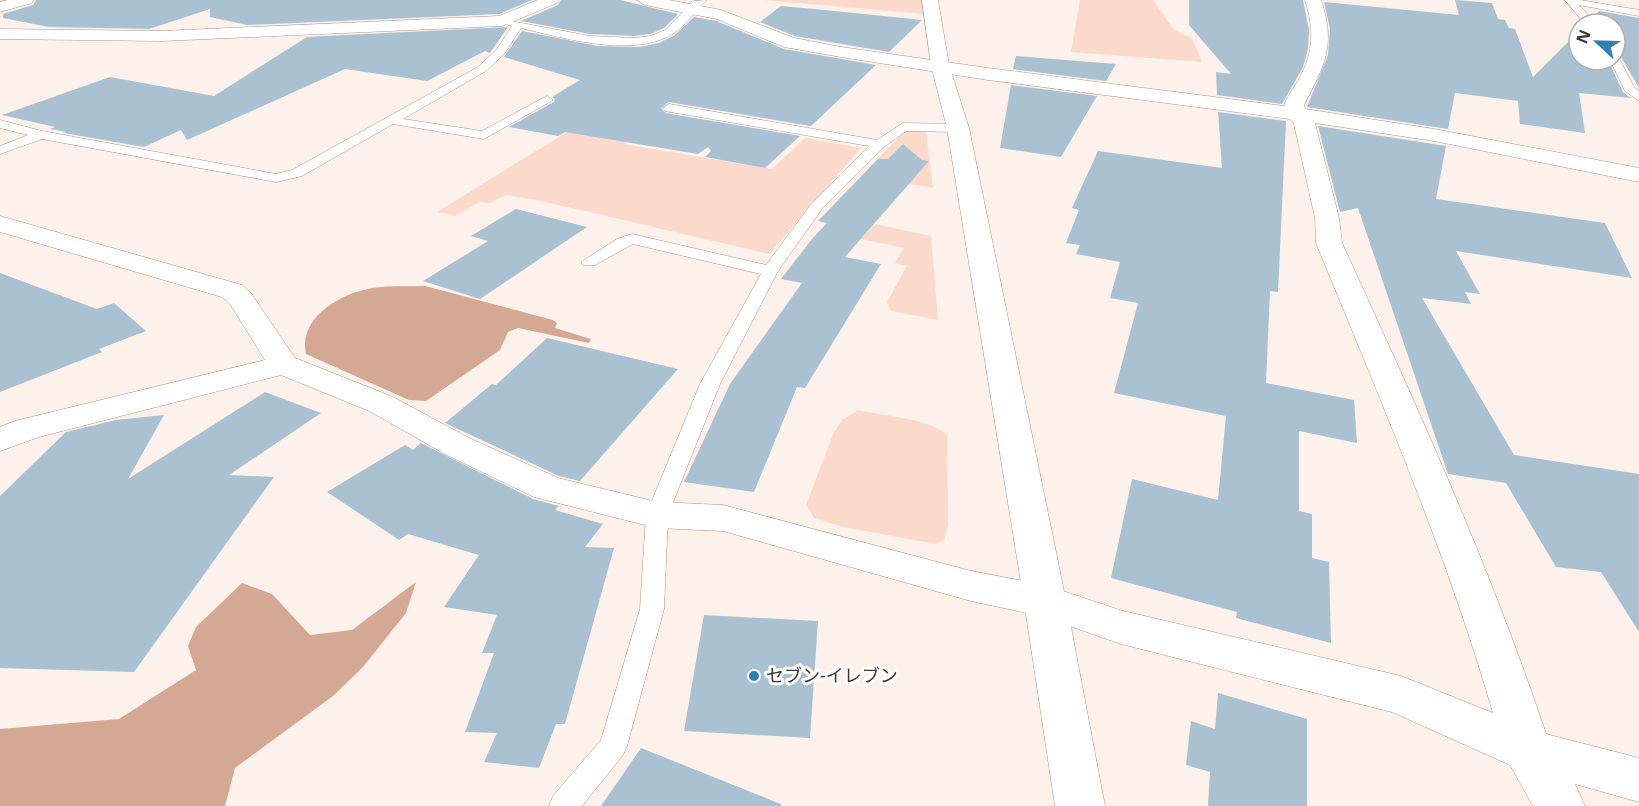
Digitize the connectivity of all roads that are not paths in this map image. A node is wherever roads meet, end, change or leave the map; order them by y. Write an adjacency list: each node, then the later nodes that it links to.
1 (26, 0): 8 (street)
2 (551, 0): 10 (street)
3 (645, 0): 7 (street)
4 (930, 0): 12 (street)
5 (1313, 0): 17 (street)
6 (1570, 1): 9 (lane)
7 (697, 4): 10 (lane); 12 (street)
8 (0, 7)
9 (1639, 13)
10 (511, 23): 11 (street); 18 (lane)
11 (0, 34)
12 (940, 65): 17 (street); 20 (street)
13 (1621, 72): 14 (lane)
14 (1639, 97)
15 (547, 100): 18 (lane)
16 (669, 108): 22 (lane)
17 (1296, 114): 24 (street); 32 (street)
18 (393, 121): 21 (lane)
19 (0, 124): 21 (lane)
20 (958, 128): 22 (lane); 31 (street)
21 (41, 135): 23 (lane)
22 (879, 144): 27 (lane)
23 (0, 150)
24 (1639, 175)
25 (0, 224): 28 (street)
26 (589, 262): 27 (lane)
27 (770, 271): 30 (lane)
28 (284, 365): 29 (street); 30 (street)
29 (0, 440)
30 (657, 515): 31 (street); 34 (lane)
31 (1045, 601): 32 (street); 35 (street)
32 (1527, 750): 33 (street); 36 (street)
33 (1639, 780)
34 (564, 806)
35 (1080, 806)
36 (1560, 806)

